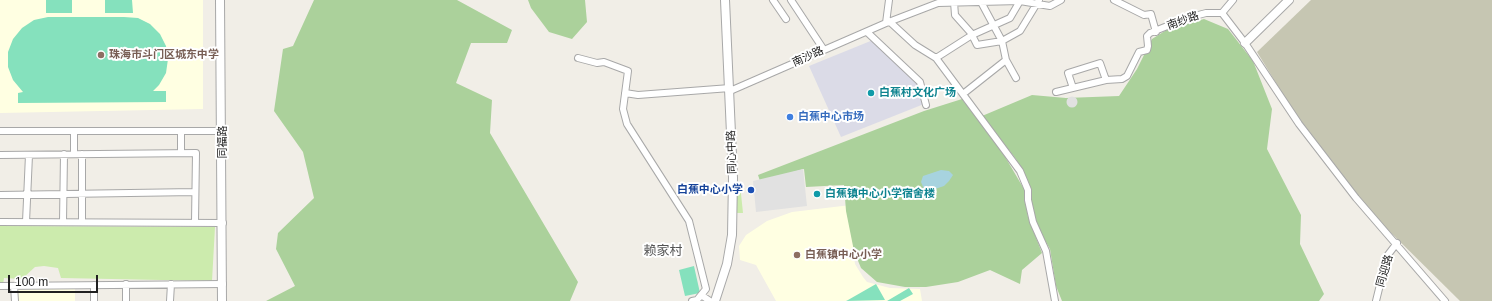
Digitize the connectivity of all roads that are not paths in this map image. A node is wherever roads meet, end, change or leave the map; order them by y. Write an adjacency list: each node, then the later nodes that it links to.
1 (220, 0): 39 (street, 同福路)
2 (726, 0): 31 (street, 同心中路)
3 (773, 0): 16 (street)
4 (791, 0): 24 (street)
5 (889, 0): 17 (street)
6 (1020, 0): 12 (street, 南沙路); 14 (street, 南沙路); 18 (street)
7 (1061, 0): 14 (street, 南沙路)
8 (1114, 0): 20 (street, 南纱路)
9 (1233, 0): 15 (street)
10 (1289, 0): 23 (street)
11 (956, 1): 13 (street, 南沙路); 17 (street, 南沙路); 21 (street)
12 (999, 1): 13 (street, 南沙路)
13 (981, 2): 18 (street)
14 (1038, 2): 22 (street)
15 (1222, 13): 20 (street, 南纱路); 23 (street)
16 (786, 19)
17 (888, 23): 19 (street, 南沙路); 26 (street)
18 (993, 25): 21 (street); 22 (street)
19 (867, 32): 24 (street, 南沙路); 35 (street)
20 (1156, 32): 29 (street)
21 (972, 35): 22 (street); 26 (street)
22 (1002, 41): 27 (street)
23 (1245, 43): 57 (street)
24 (824, 50): 31 (street, 南沙路)
25 (578, 58): 33 (street)
26 (936, 58): 34 (street)
27 (1006, 60): 28 (street); 34 (street)
28 (1016, 78)
29 (1106, 80): 30 (street); 30 (street)
30 (1073, 88): 32 (street)
31 (730, 90): 33 (street, 南沙路); 72 (street, 同心中路)
32 (1056, 92)
33 (624, 93): 64 (street)
34 (963, 94): 73 (street)
35 (926, 105)
36 (0, 131): 37 (street)
37 (74, 131): 38 (street); 42 (street)
38 (181, 131): 39 (street); 44 (street)
39 (223, 131): 56 (street, 同福路)
40 (29, 154): 41 (street); 45 (street); 47 (street)
41 (64, 154): 42 (street); 48 (street)
42 (74, 154): 43 (street)
43 (82, 154): 44 (street); 49 (street)
44 (181, 154): 46 (street)
45 (0, 155)
46 (195, 192): 49 (street); 55 (street)
47 (27, 194): 48 (street); 50 (street); 52 (street)
48 (63, 194): 49 (street); 53 (street)
49 (82, 194): 54 (street)
50 (0, 195)
51 (0, 222): 52 (street)
52 (26, 222): 53 (street)
53 (63, 222): 54 (street)
54 (82, 222): 55 (street)
55 (195, 222): 56 (street)
56 (223, 223): 60 (street, 同福路)
57 (1397, 243): 74 (street, 同迎路); 75 (street)
58 (126, 284): 59 (street); 61 (street); 67 (street)
59 (171, 284): 60 (street); 68 (street)
60 (222, 284): 69 (street, 同福路)
61 (94, 285): 63 (street); 66 (street)
62 (0, 286): 63 (street)
63 (14, 286): 65 (street)
64 (701, 294): 70 (street); 71 (street)
65 (14, 301)
66 (94, 301)
67 (126, 301)
68 (170, 301)
69 (222, 301)
70 (692, 301)
71 (710, 301)
72 (715, 301)
73 (1055, 301)
74 (1376, 301)
75 (1445, 301)

